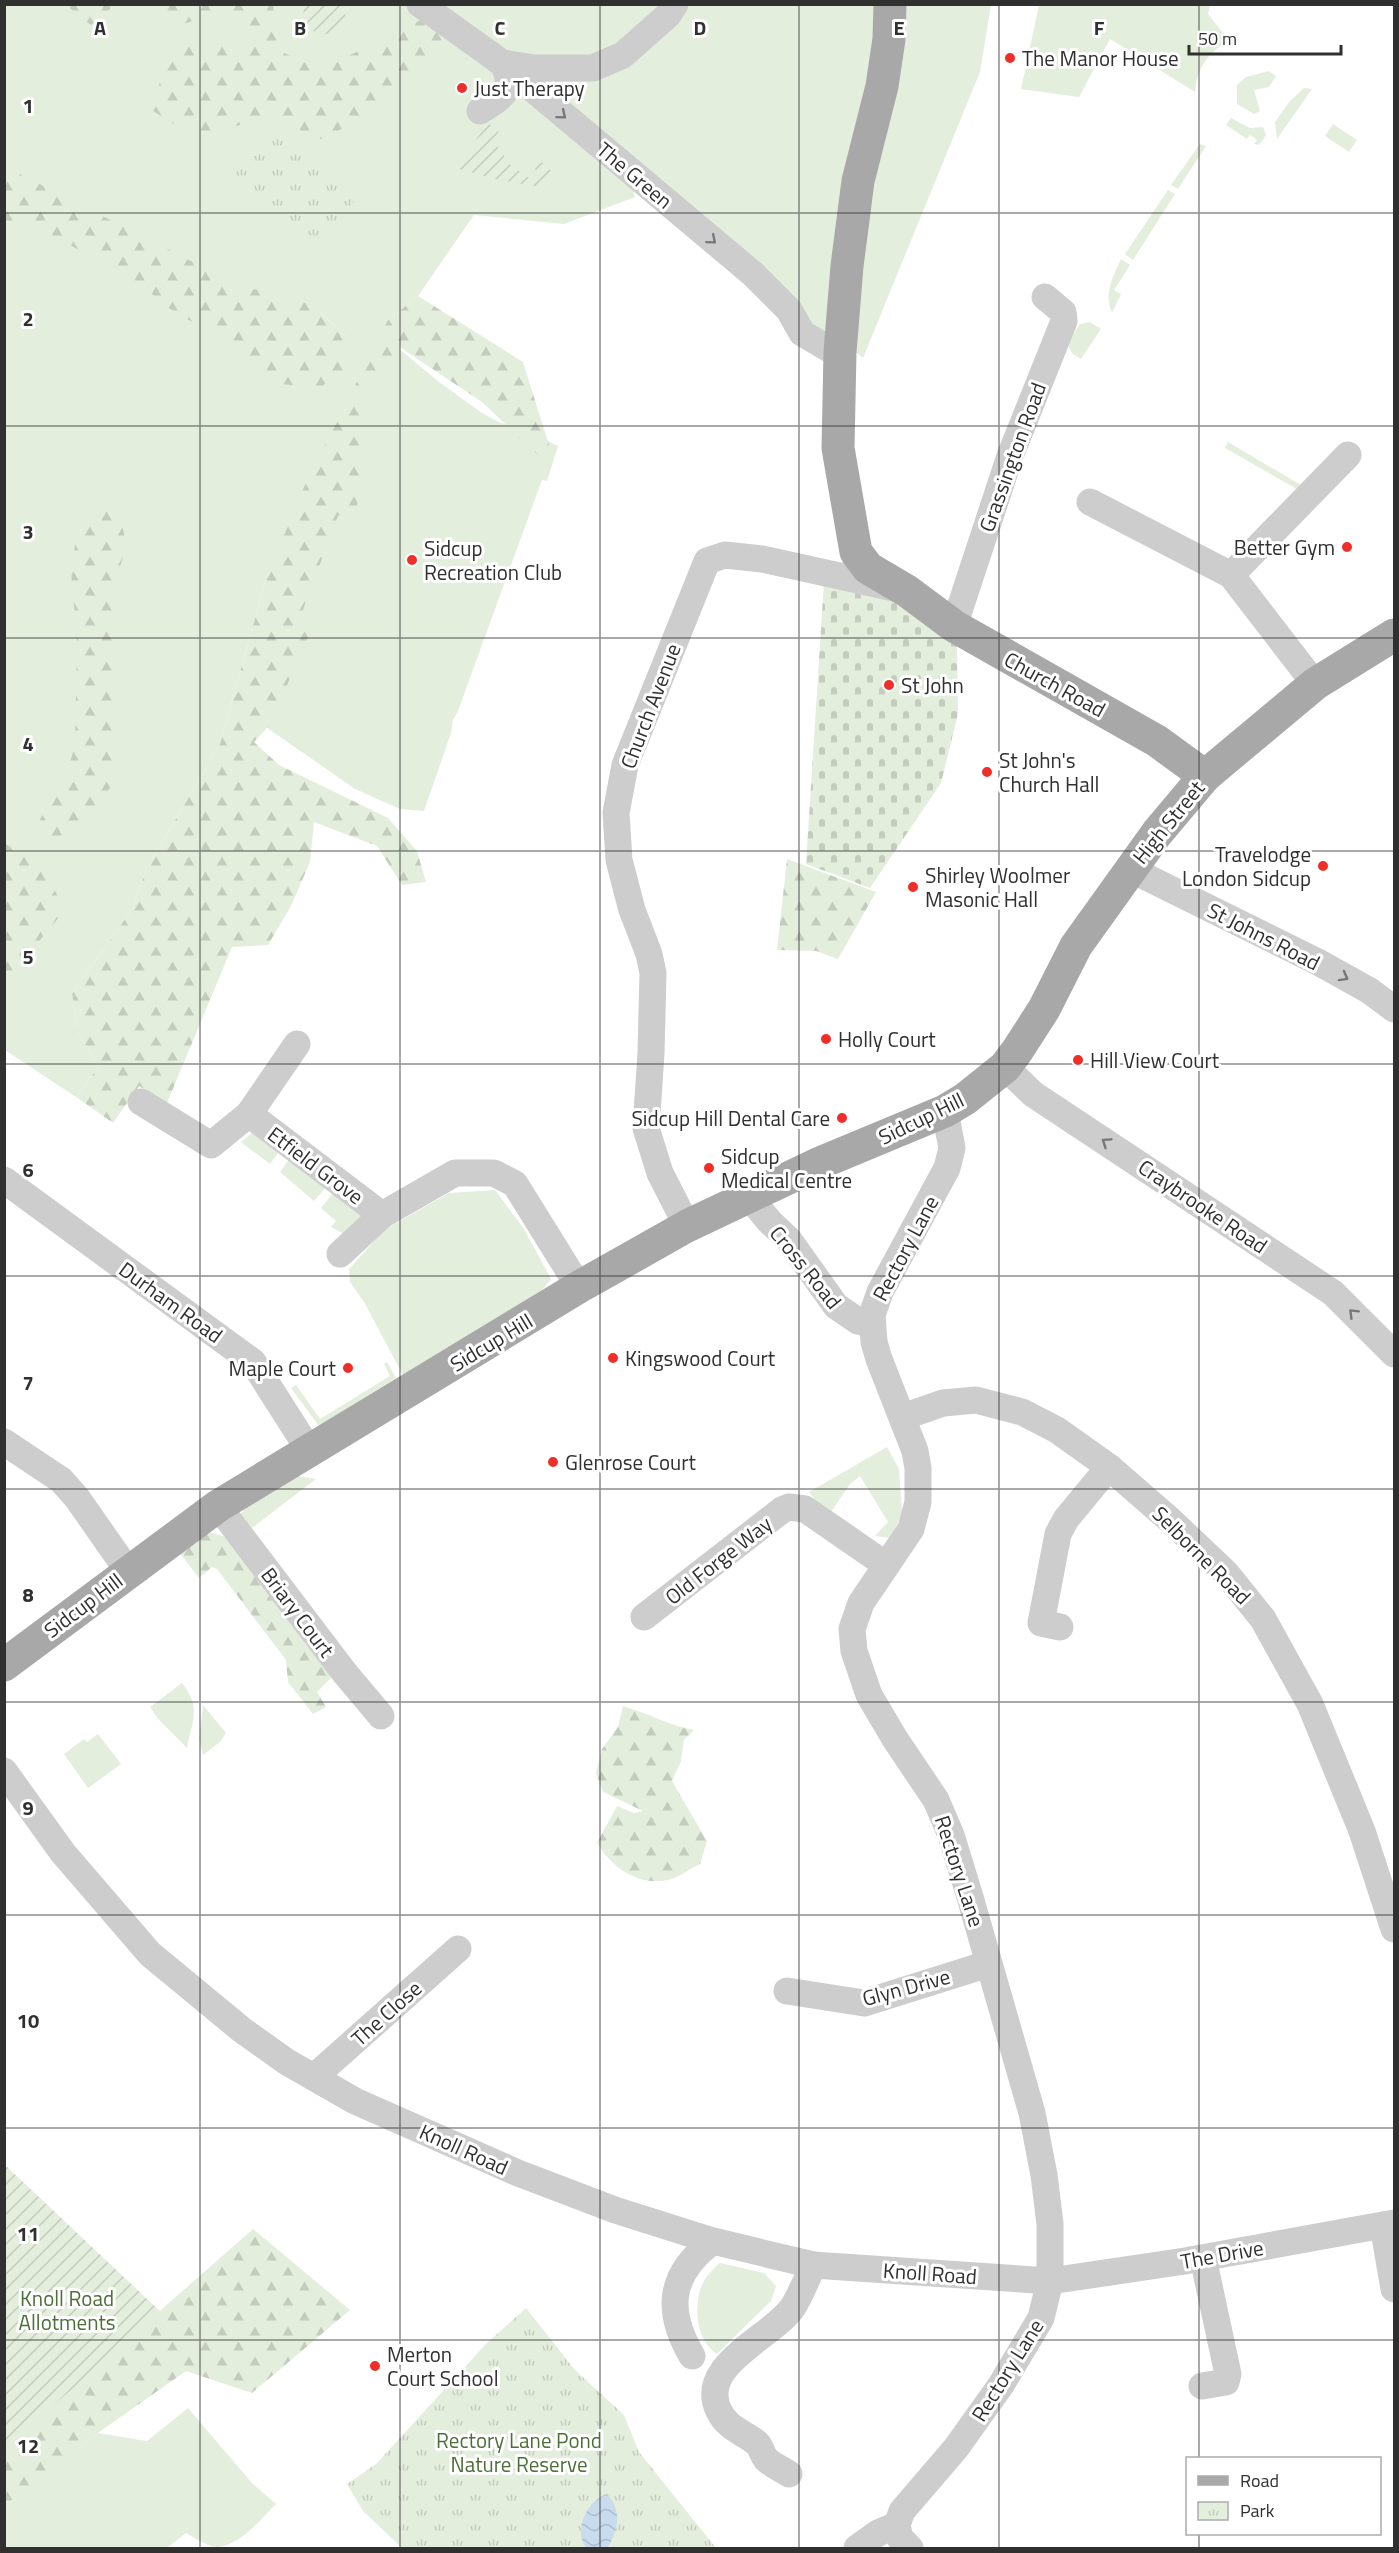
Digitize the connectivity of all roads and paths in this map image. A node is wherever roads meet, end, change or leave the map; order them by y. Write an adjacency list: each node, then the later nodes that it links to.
1 (420, 4): 4 (street, The Green)
2 (675, 4): 4 (street)
3 (890, 4): 7 (main road)
4 (502, 63): 5 (street); 7 (street, The Green, one-way to 7)
5 (480, 111)
6 (1045, 297): 12 (street, Grassington Road)
7 (840, 352): 11 (main road)
8 (1348, 455): 10 (street)
9 (1090, 502): 10 (street)
10 (1231, 575): 14 (street)
11 (907, 591): 12 (main road, Church Road); 26 (street, Church Avenue)
12 (954, 626): 15 (main road, Church Road)
13 (1395, 635): 14 (main road, High Street)
14 (1315, 684): 15 (main road, High Street)
15 (1205, 776): 16 (main road, High Street)
16 (1130, 869): 17 (street, St Johns Road, one-way to 17); 19 (main road, High Street)
17 (1395, 1009)
18 (297, 1044): 22 (street, Etfield Grove)
19 (1005, 1067): 21 (main road, Sidcup Hill); 30 (street, Craybrooke Road, one-way to 19)
20 (141, 1102): 22 (street, Etfield Grove)
21 (945, 1111): 24 (main road, Sidcup Hill); 29 (street, Rectory Lane)
22 (249, 1114): 25 (street, Etfield Grove)
23 (4, 1180): 33 (street, Durham Road)
24 (749, 1197): 26 (main road, Sidcup Hill); 29 (street, Cross Road)
25 (382, 1215): 27 (street, Etfield Grove); 28 (street, Etfield Grove)
26 (687, 1226): 28 (main road, Sidcup Hill)
27 (340, 1254)
28 (579, 1287): 33 (main road, Sidcup Hill)
29 (871, 1324): 31 (street, Rectory Lane)
30 (1395, 1354)
31 (903, 1417): 34 (street, Selborne Road); 36 (street, Rectory Lane)
32 (4, 1442): 37 (street)
33 (309, 1450): 35 (main road, Sidcup Hill)
34 (1109, 1467): 39 (street); 43 (street, Selborne Road)
35 (218, 1506): 37 (main road, Sidcup Hill); 41 (street, Briary Court)
36 (886, 1565): 38 (street, Old Forge Way); 45 (street, Rectory Lane)
37 (128, 1571): 40 (main road, Sidcup Hill)
38 (644, 1617)
39 (1059, 1627)
40 (4, 1665)
41 (381, 1716)
42 (4, 1771): 47 (street, Knoll Road)
43 (1395, 1929)
44 (458, 1949): 47 (street, The Close)
45 (988, 1964): 46 (street, Glyn Drive); 52 (street, Rectory Lane)
46 (787, 1991)
47 (314, 2078): 49 (street, Knoll Road)
48 (1389, 2224): 50 (street, The Drive); 53 (street)
49 (713, 2241): 51 (street, Knoll Road); 54 (street)
50 (1203, 2258): 52 (street, The Drive); 55 (street)
51 (813, 2265): 52 (street, Knoll Road); 56 (street)
52 (1050, 2281): 57 (street, Rectory Lane)
53 (1395, 2289)
54 (692, 2356)
55 (1202, 2386)
56 (789, 2474)
57 (897, 2525): 58 (street); 59 (street)
58 (857, 2548)
59 (910, 2548)

